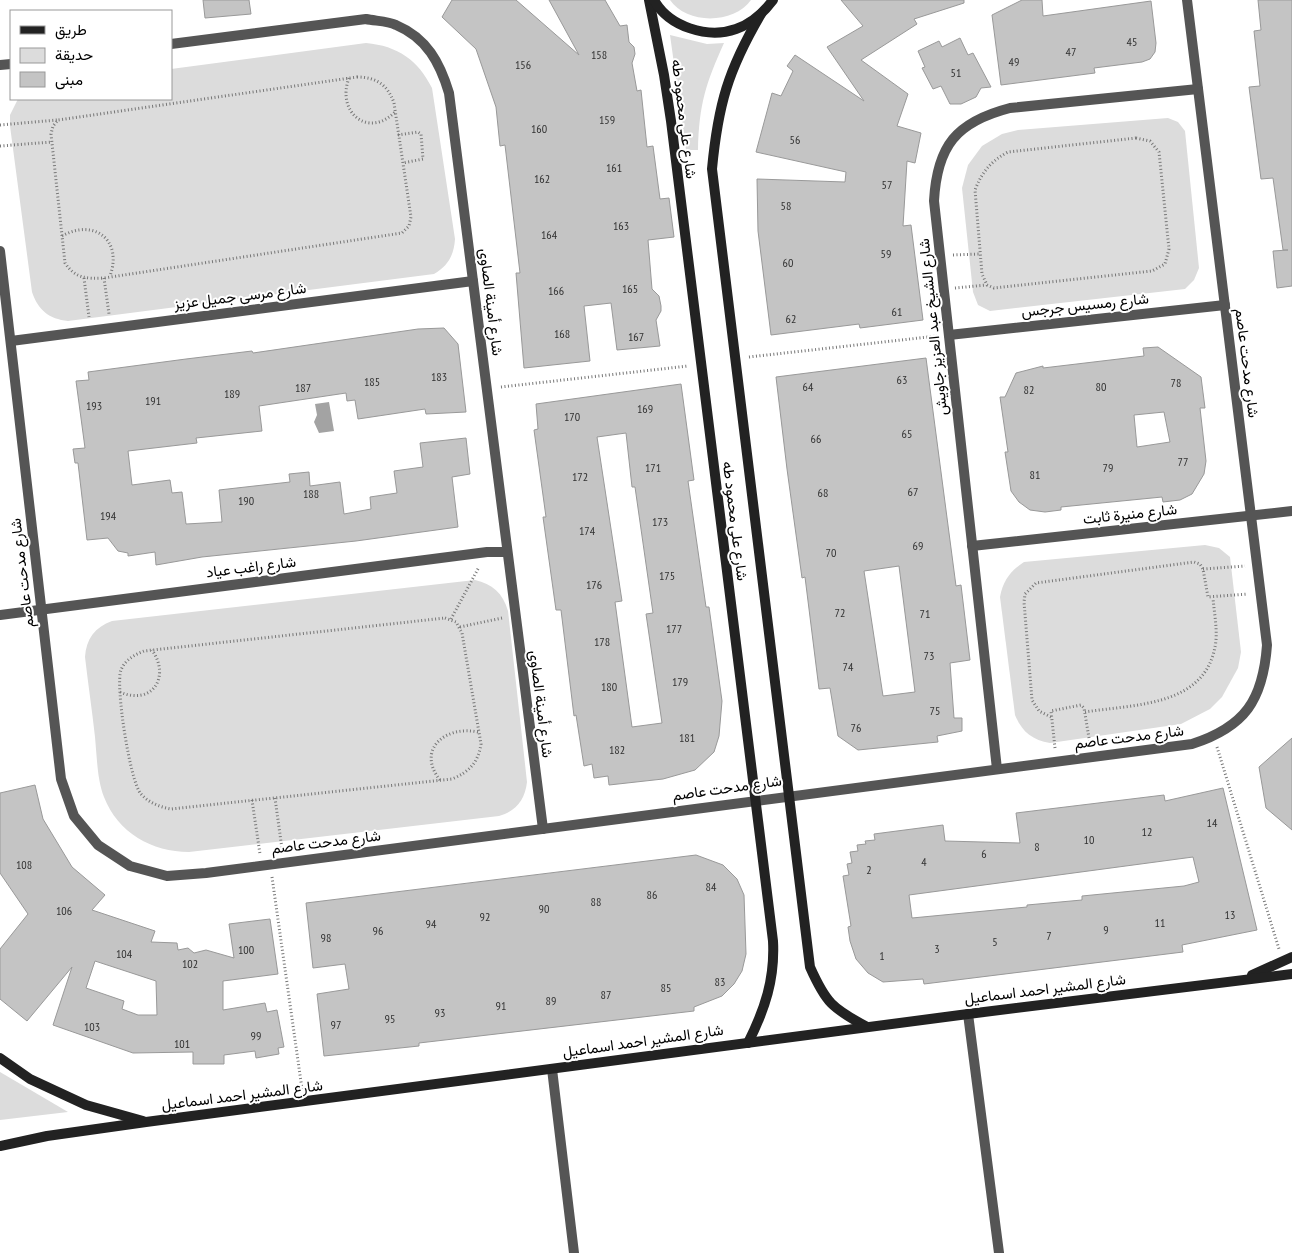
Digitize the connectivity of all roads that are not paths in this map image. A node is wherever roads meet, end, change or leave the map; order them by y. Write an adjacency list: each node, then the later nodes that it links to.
1 (649, 0): 21 (street, شارع على محمود طه)
2 (654, 0): 5 (street)
3 (773, 0): 5 (street)
4 (1187, 0): 7 (street, شارع مدحت عاصم)
5 (761, 14): 20 (street, شارع على محمود طه)
6 (172, 44): 9 (street, شارع أمينة الصاوى)
7 (1198, 89): 10 (street, شارع مدحت عاصم); 11 (street, شارع الشيخ عبد العزيز جاويش)
8 (0, 251): 12 (street, شارع مدحت عاصم)
9 (473, 281): 12 (street, شارع مرسى جميل عزيز); 16 (street, شارع أمينة الصاوى)
10 (1225, 304): 11 (street, شارع رمسيس جرجس); 14 (street, شارع مدحت عاصم)
11 (949, 335): 15 (street, شارع الشيخ عبد العزيز جاويش)
12 (10, 341): 17 (street, شارع مدحت عاصم)
13 (1292, 511): 14 (street, شارع منيرة ثابت)
14 (1251, 516): 15 (street, شارع منيرة ثابت); 19 (street, شارع مدحت عاصم)
15 (972, 546): 19 (street, شارع الشيخ عبد العزيز جاويش)
16 (506, 552): 17 (street, شارع راغب عياد); 22 (street, شارع أمينة الصاوى)
17 (41, 608): 18 (street, شارع راغب عياد); 22 (street, شارع مدحت عاصم)
18 (0, 615)
19 (997, 768): 20 (street, شارع مدحت عاصم)
20 (788, 795): 21 (street, شارع مدحت عاصم); 27 (street, شارع على محمود طه)
21 (755, 799): 22 (street, شارع مدحت عاصم); 28 (street, شارع على محمود طه)
22 (543, 829)
23 (1288, 959): 25 (street)
24 (1292, 974): 25 (street, شارع المشير احمد اسماعيل)
25 (1241, 980): 26 (street, شارع المشير احمد اسماعيل)
26 (968, 1014): 27 (street, شارع المشير احمد اسماعيل); 34 (street)
27 (867, 1027): 28 (street, شارع المشير احمد اسماعيل)
28 (748, 1043): 30 (street, شارع المشير احمد اسماعيل)
29 (0, 1058): 31 (street)
30 (552, 1069): 31 (street, شارع المشير احمد اسماعيل); 33 (street)
31 (146, 1122): 32 (street, شارع المشير احمد اسماعيل)
32 (0, 1146)
33 (574, 1253)
34 (999, 1253)

